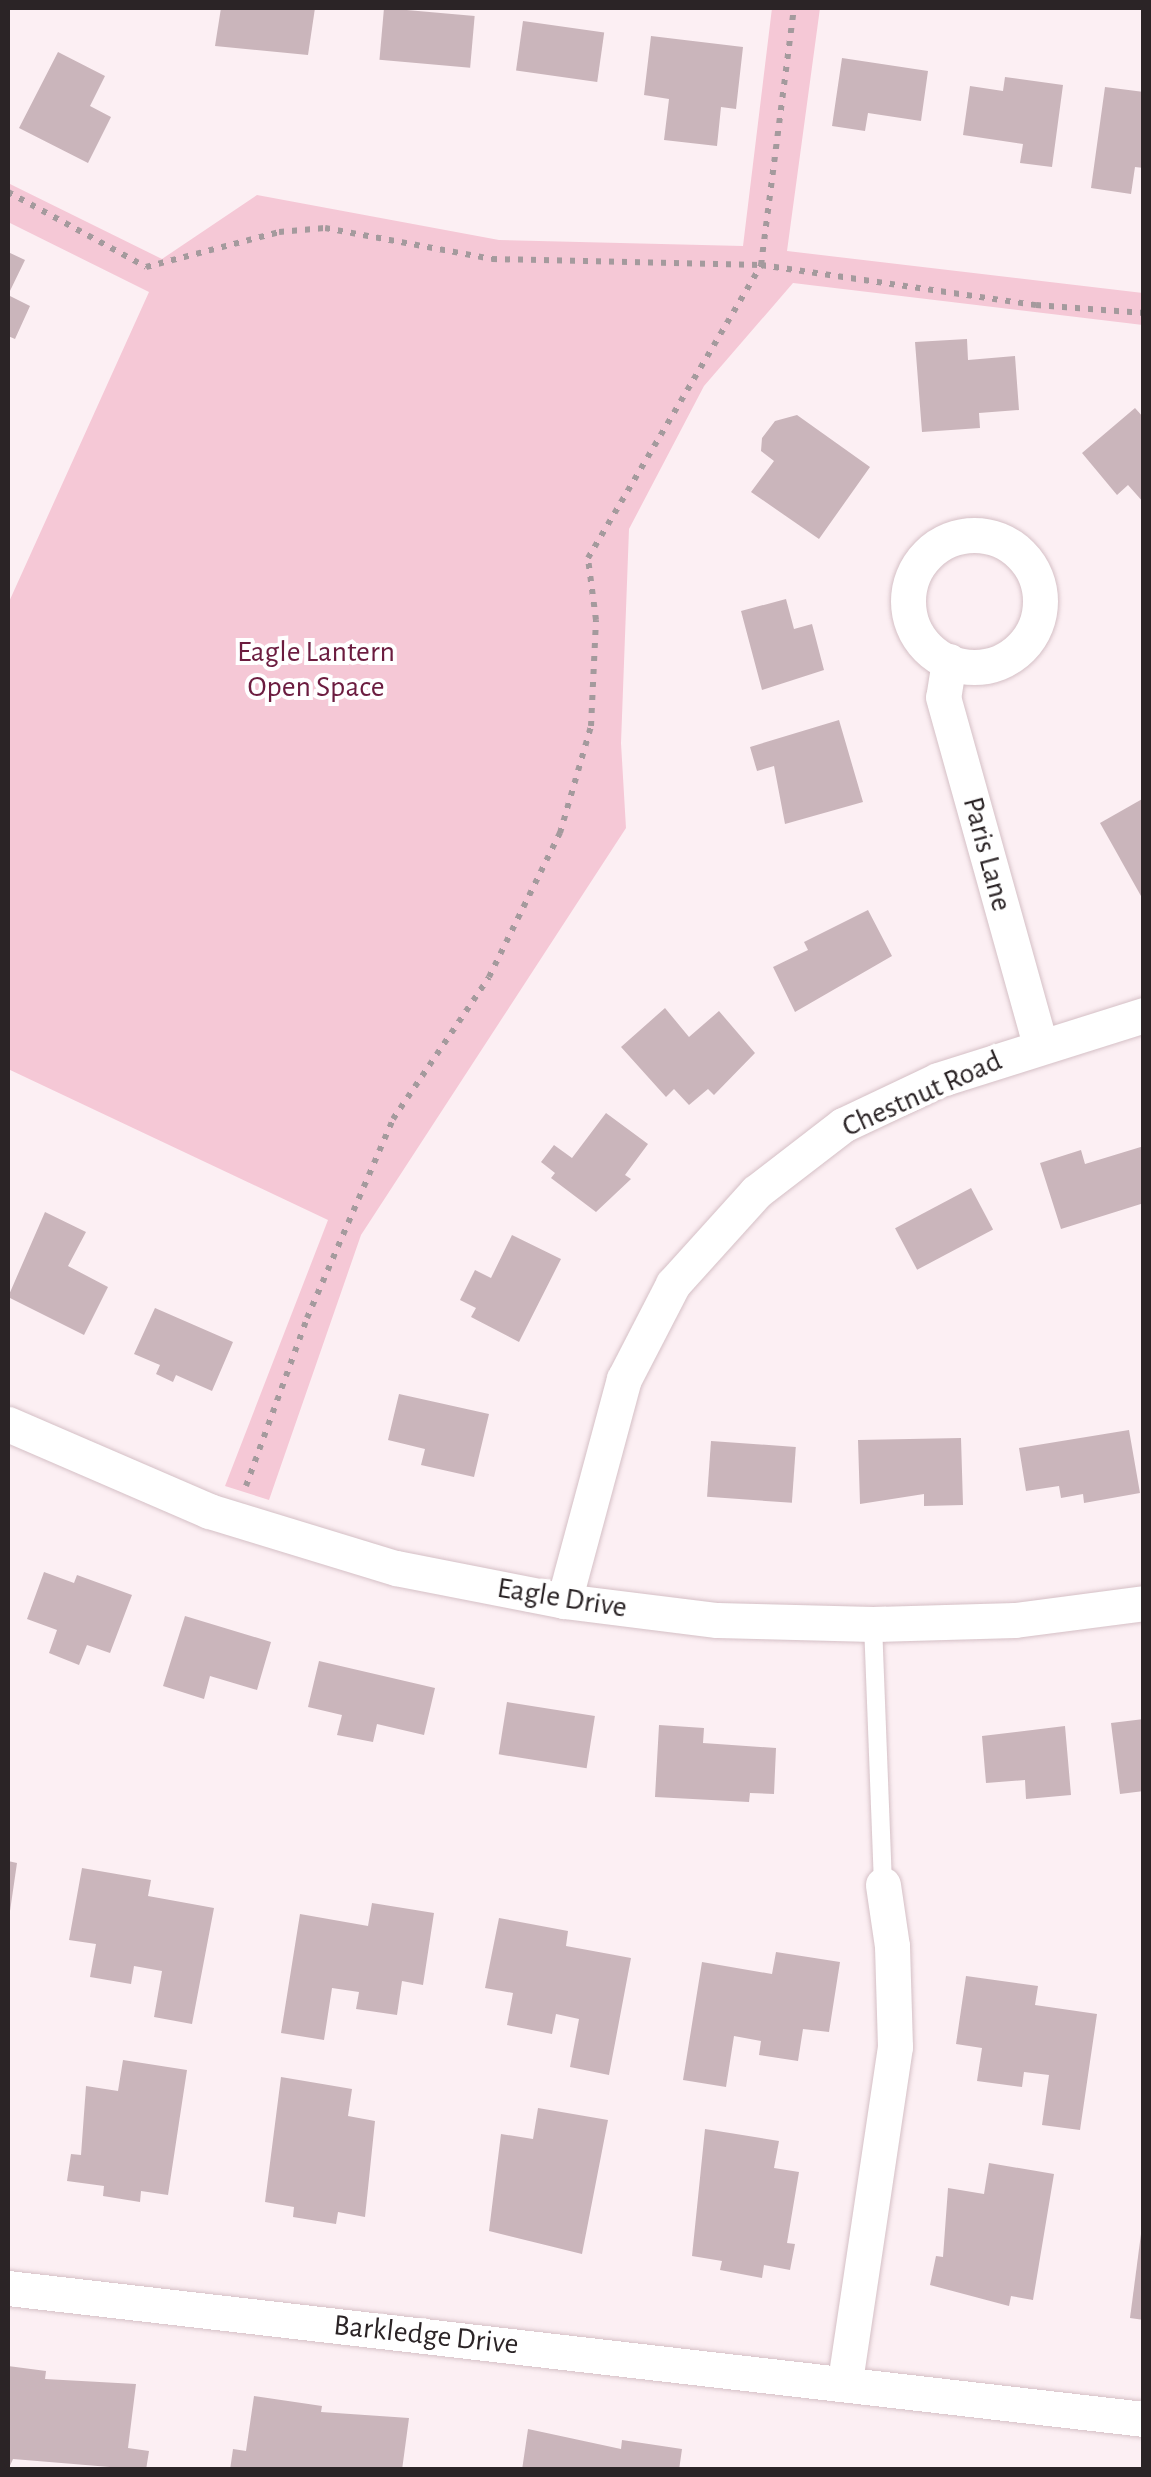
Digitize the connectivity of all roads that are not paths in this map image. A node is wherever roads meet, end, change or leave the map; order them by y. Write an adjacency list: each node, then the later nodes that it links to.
1 (948, 661): 3 (street, Paris Lane)
2 (1144, 1015): 3 (street, Chestnut Road)
3 (1040, 1045): 5 (street, Chestnut Road)
4 (8, 1424): 5 (street, Eagle Drive)
5 (564, 1601): 7 (street, Eagle Drive)
6 (1144, 1603): 7 (street, Eagle Drive)
7 (873, 1624): 8 (lane)
8 (883, 1885): 10 (street)
9 (8, 2288): 10 (street, Barkledge Drive)
10 (845, 2382): 11 (street, Barkledge Drive)
11 (1144, 2419)

